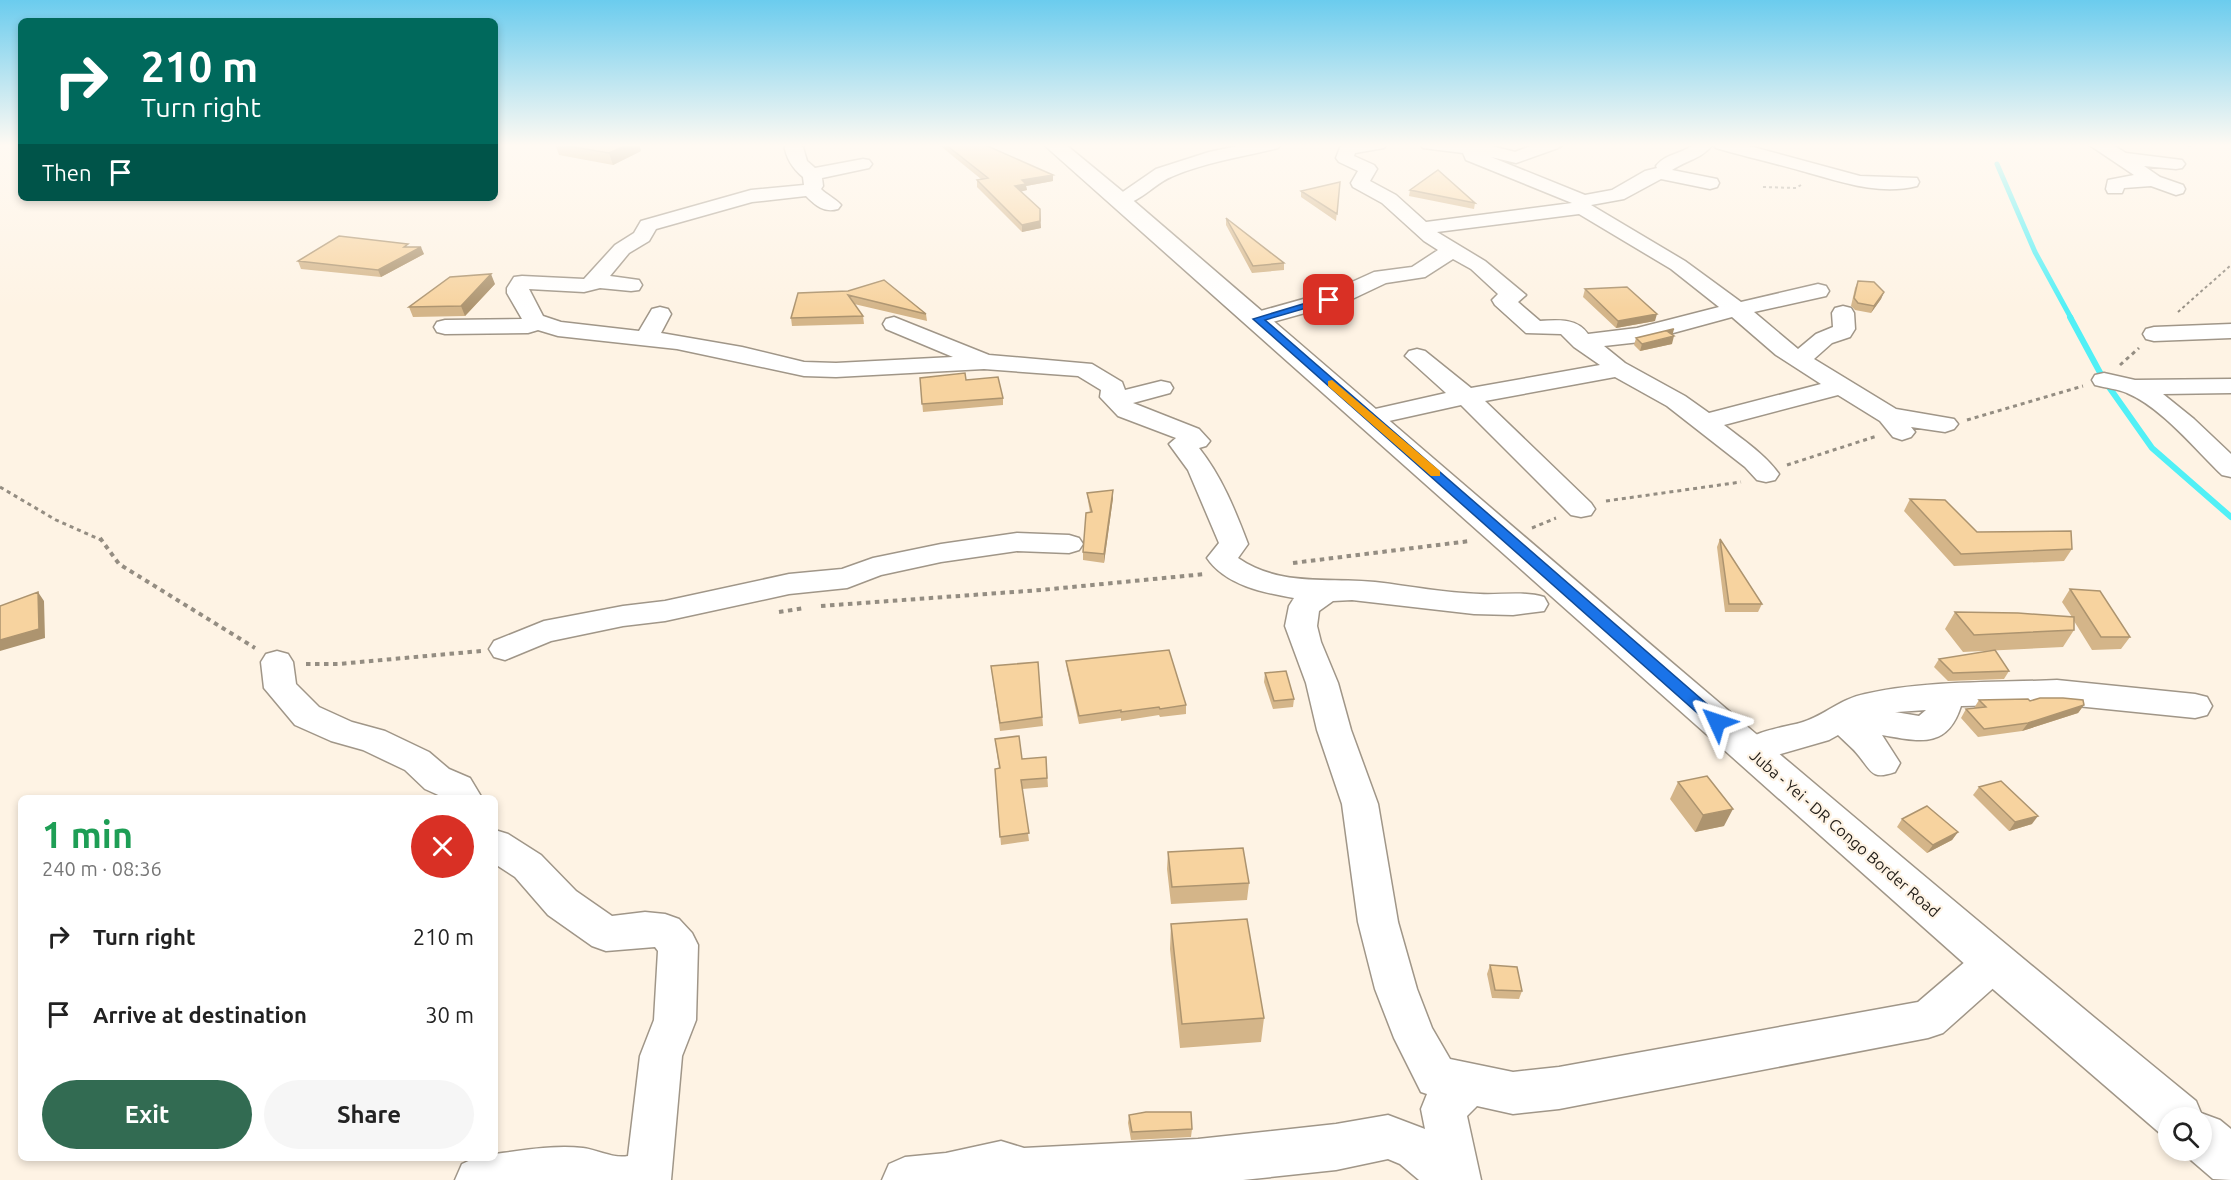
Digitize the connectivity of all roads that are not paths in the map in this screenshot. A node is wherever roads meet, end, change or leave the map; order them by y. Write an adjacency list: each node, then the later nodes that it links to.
1 (740, 199): 10 (street)
2 (822, 199): 7 (street)
3 (1389, 199): 8 (street)
4 (1578, 199): 5 (street)
5 (1594, 199)
6 (1121, 200): 16 (main road, Juba - Yei - DR Congo Border Road)
7 (831, 205)
8 (1422, 228): 9 (street); 13 (street)
9 (1452, 250): 16 (street); 23 (street)
10 (591, 284): 11 (street); 17 (street)
11 (631, 285)
12 (1818, 291): 13 (street)
13 (1735, 310): 23 (street); 25 (street)
14 (1843, 313): 25 (street)
15 (660, 314): 22 (street)
16 (1258, 319): 35 (main road, Juba - Yei - DR Congo Border Road)
17 (537, 322): 19 (street); 22 (street)
18 (894, 324): 26 (street)
19 (445, 327)
20 (2231, 331): 21 (street)
21 (2154, 334)
22 (646, 339): 26 (street)
23 (1582, 342): 27 (street)
24 (1416, 356): 33 (street)
25 (1801, 359): 29 (street)
26 (985, 362): 34 (street)
27 (1615, 367): 33 (street); 36 (street)
28 (2104, 380): 31 (street)
29 (1840, 386): 36 (street); 37 (street)
30 (2231, 386): 31 (street)
31 (2135, 387): 38 (street)
32 (1161, 388): 34 (street)
33 (1466, 397): 35 (street); 40 (street)
34 (1115, 400): 42 (street)
35 (1371, 417): 48 (main road, Juba - Yei - DR Congo Border Road)
36 (1704, 422): 39 (street)
37 (1945, 424)
38 (2231, 469)
39 (1766, 474)
40 (1581, 509)
41 (1069, 544): 44 (street)
42 (1307, 597): 43 (street); 53 (street)
43 (1533, 604)
44 (505, 649)
45 (277, 662): 50 (street)
46 (2195, 706): 47 (street)
47 (1840, 717): 48 (street); 49 (street)
48 (1752, 753): 52 (main road, Juba - Yei - DR Congo Border Road)
49 (1883, 763)
50 (462, 795)
51 (498, 847): 57 (street)
52 (1994, 962): 53 (street); 54 (main road, Juba - Yei - DR Congo Border Road)
53 (1468, 1085): 60 (street)
54 (2166, 1107)
55 (2212, 1145): 56 (main road)
56 (2231, 1161)
57 (643, 1179): 58 (street)
58 (478, 1180)
59 (905, 1180): 60 (street)
60 (1457, 1180)

